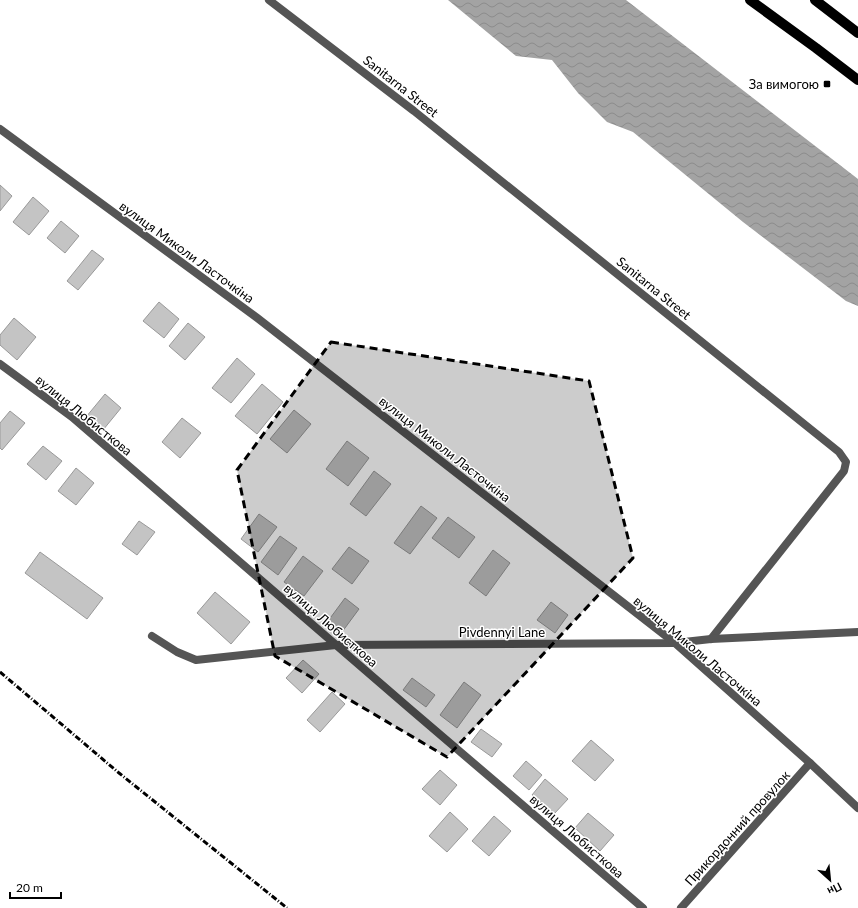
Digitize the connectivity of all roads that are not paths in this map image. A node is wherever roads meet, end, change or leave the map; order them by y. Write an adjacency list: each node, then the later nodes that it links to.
1 (269, 0): 10 (street, Sanitarna Street)
2 (750, 0): 5 (main road)
3 (815, 0): 4 (main road)
4 (858, 33)
5 (858, 80)
6 (0, 129): 11 (street, вулиця Миколи Ласточкіна)
7 (0, 364): 12 (street, вулиця Любисткова)
8 (858, 632): 10 (street, Pivdennyi Lane)
9 (152, 636): 12 (street, Pivdennyi Lane)
10 (711, 638): 11 (street, Pivdennyi Lane)
11 (675, 643): 12 (street, Pivdennyi Lane); 13 (street, вулиця Миколи Ласточкіна)
12 (336, 646): 15 (street, вулиця Любисткова)
13 (810, 763): 14 (street, вулиця Миколи Ласточкіна); 16 (street, Прикордонний провулок)
14 (858, 808)
15 (643, 908)
16 (681, 908)

